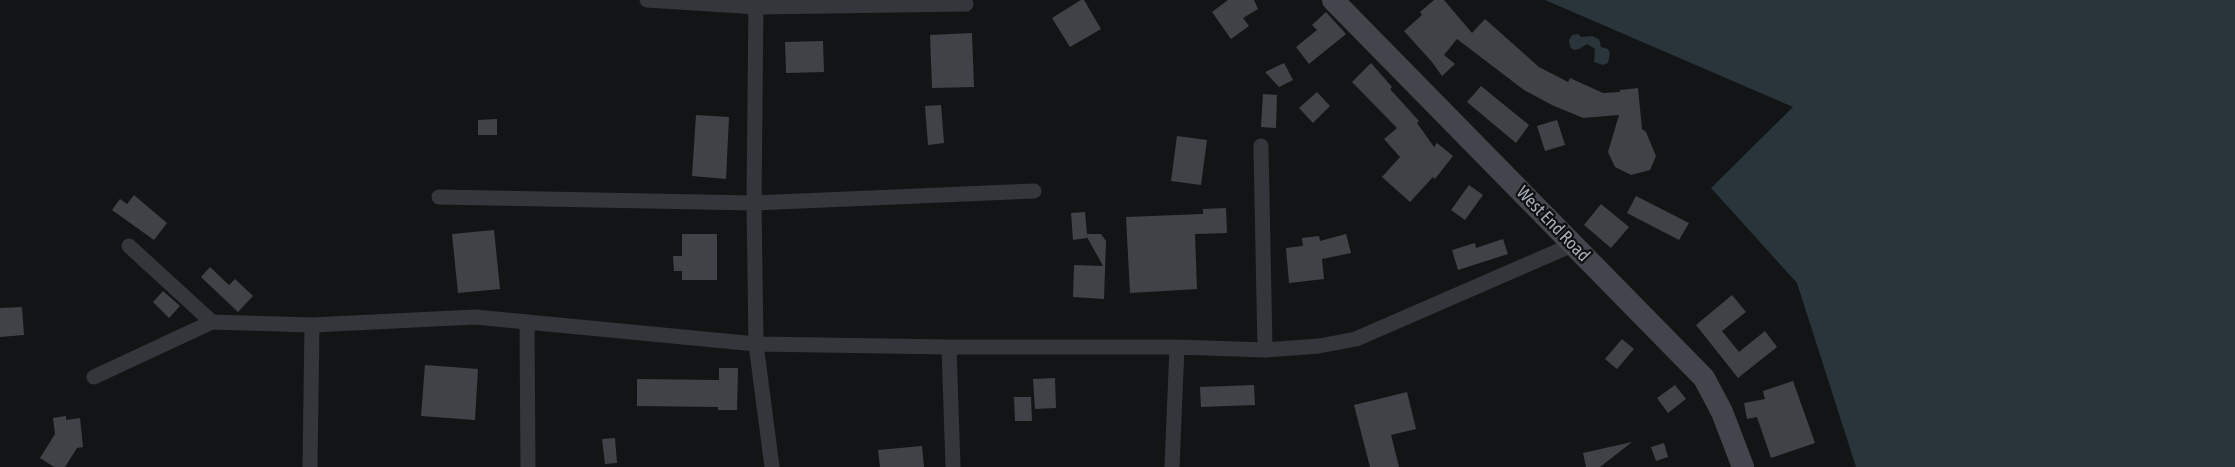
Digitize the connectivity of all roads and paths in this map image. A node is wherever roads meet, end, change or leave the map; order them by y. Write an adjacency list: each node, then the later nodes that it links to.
1 (646, 0): 3 (street)
2 (1333, 0): 9 (main road, West End Road)
3 (757, 3): 4 (street); 8 (street)
4 (966, 4)
5 (1261, 146): 17 (street)
6 (1034, 191): 8 (street)
7 (439, 197): 8 (street)
8 (754, 203): 14 (street)
9 (1572, 245): 17 (street); 24 (main road, West End Road)
10 (129, 246): 11 (street)
11 (212, 322): 13 (street); 18 (street)
12 (527, 322): 13 (street); 14 (street); 20 (street)
13 (312, 325): 19 (street)
14 (756, 344): 15 (street); 21 (street)
15 (949, 347): 16 (street); 22 (street)
16 (1177, 347): 17 (street); 23 (street)
17 (1265, 350)
18 (94, 377)
19 (310, 467)
20 (528, 467)
21 (772, 467)
22 (953, 467)
23 (1172, 467)
24 (1743, 467)

